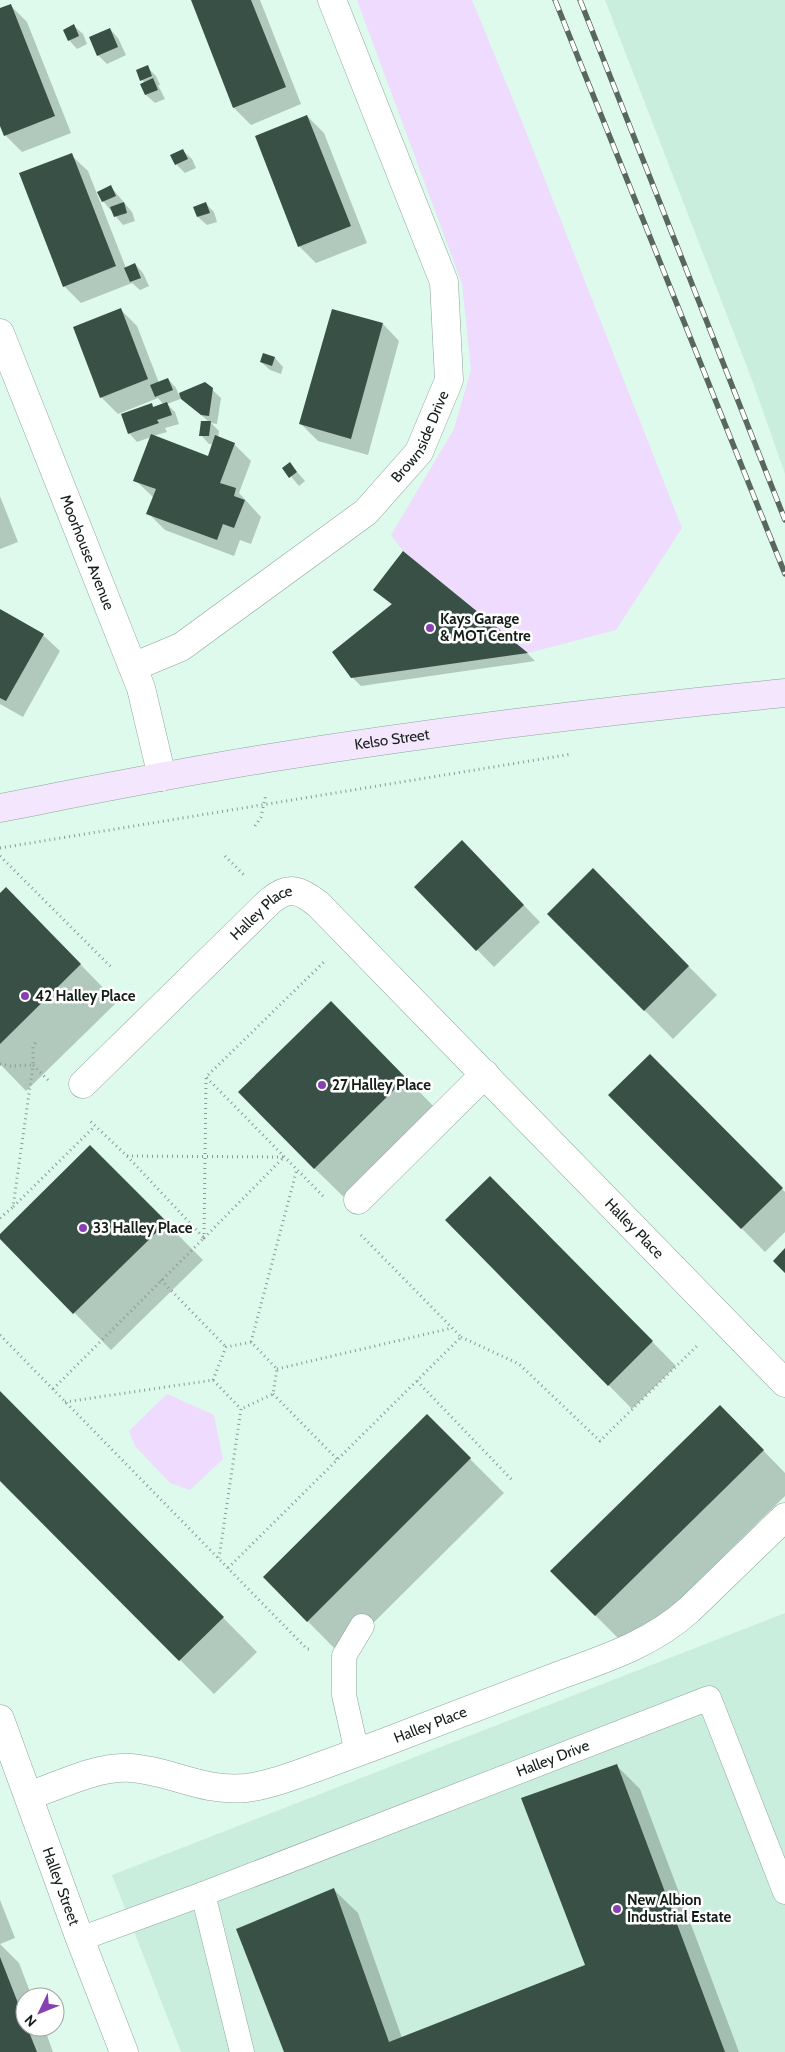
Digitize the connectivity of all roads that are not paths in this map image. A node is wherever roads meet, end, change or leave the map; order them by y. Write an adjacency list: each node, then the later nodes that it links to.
1 (332, 0): 3 (street, Brownside Drive)
2 (0, 333): 3 (street, Moorhouse Avenue)
3 (133, 667): 5 (street, Moorhouse Avenue)
4 (785, 692): 5 (street, Kelso Street)
5 (162, 777): 6 (street, Kelso Street)
6 (0, 808)
7 (485, 1074): 8 (street, Halley Place); 9 (street); 10 (street, Halley Place)
8 (83, 1084)
9 (358, 1200)
10 (785, 1383)
11 (785, 1517): 14 (street, Halley Place)
12 (362, 1626): 14 (lane)
13 (0, 1719): 15 (street, Halley Street)
14 (357, 1753): 15 (street, Halley Place)
15 (29, 1796): 18 (street, Halley Street)
16 (785, 1892): 17 (lane, Halley Drive)
17 (203, 1894): 18 (lane); 20 (lane)
18 (80, 1939): 19 (street, Halley Street)
19 (124, 2052)
20 (241, 2052)

